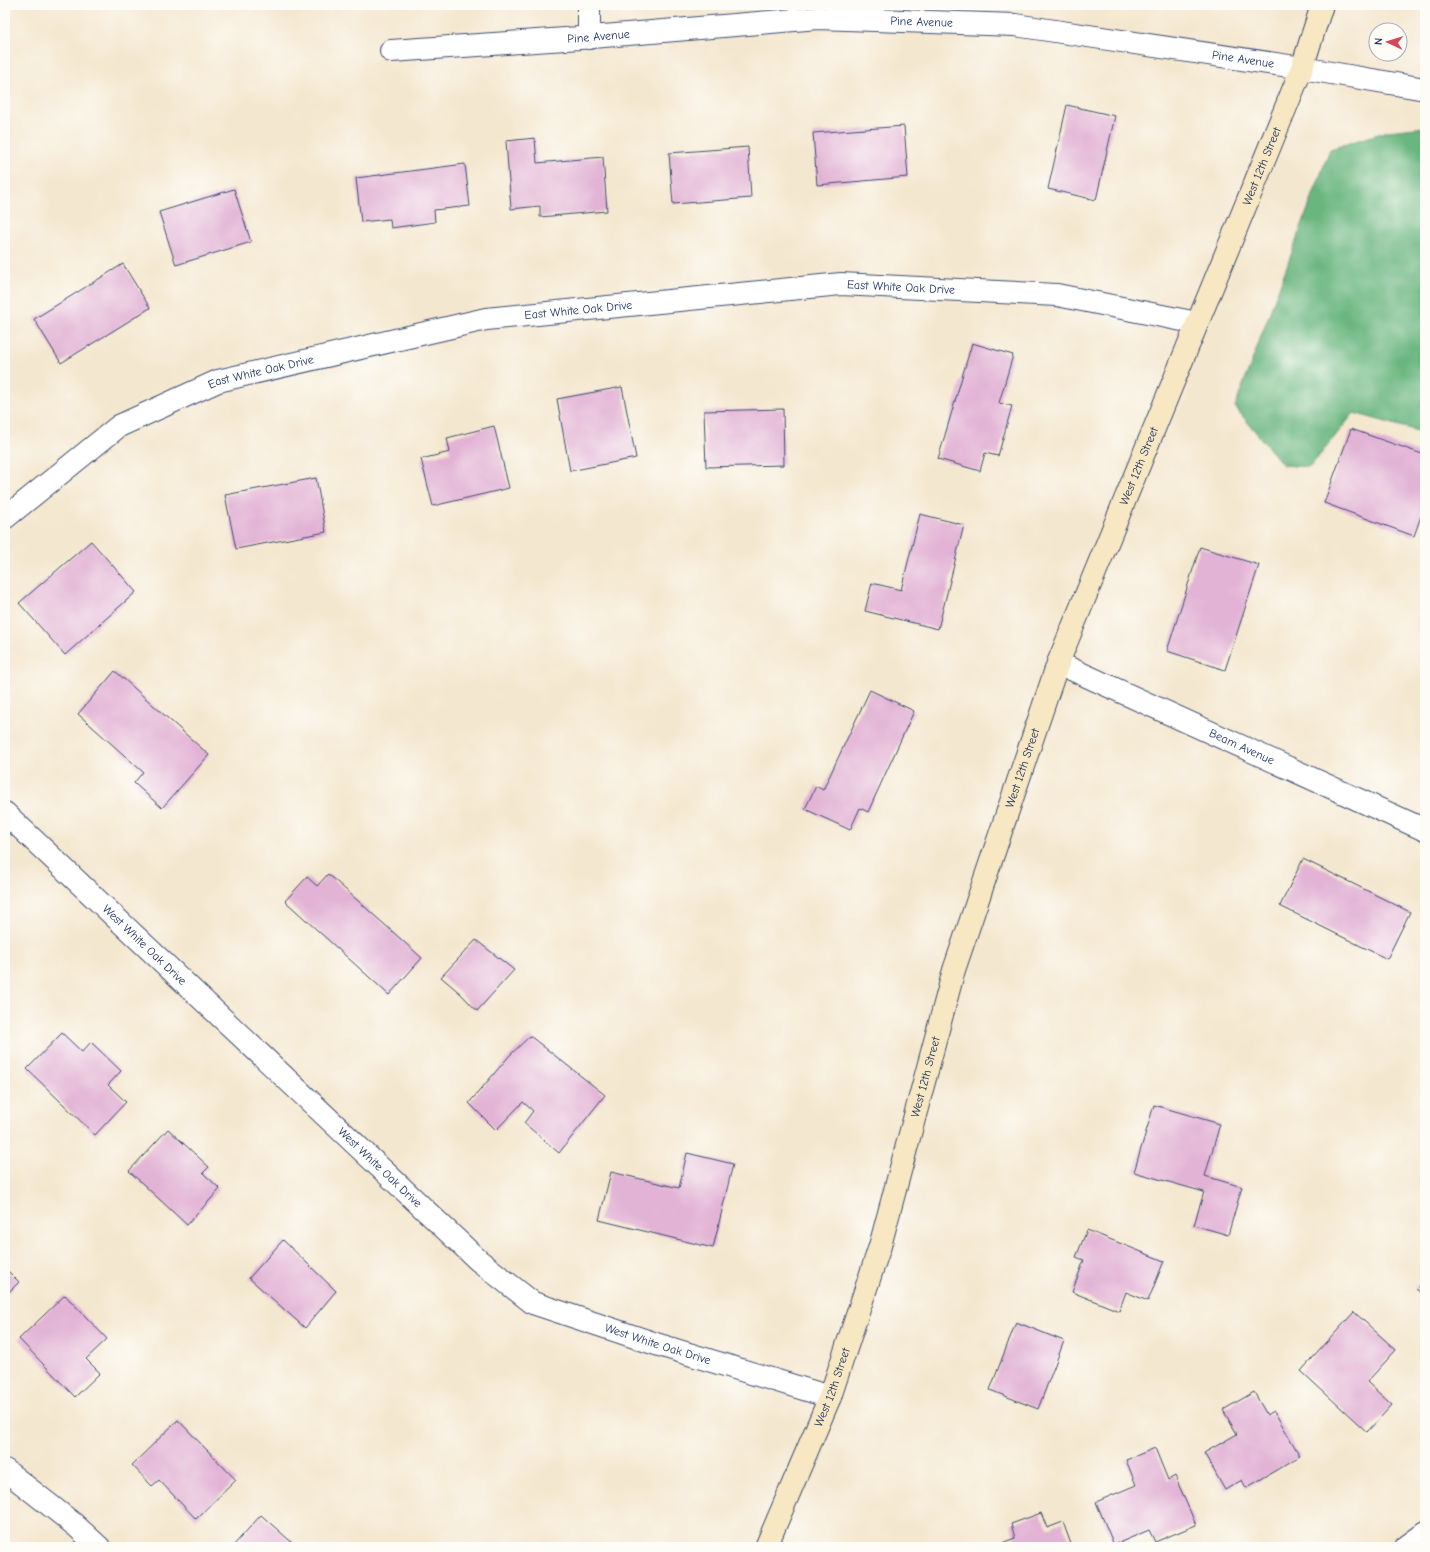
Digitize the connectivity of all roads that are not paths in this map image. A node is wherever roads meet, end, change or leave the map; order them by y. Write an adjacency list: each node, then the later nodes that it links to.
1 (589, 5): 3 (street)
2 (1322, 5): 5 (main road, West 12th Street)
3 (589, 38): 4 (street, Pine Avenue); 5 (street, Pine Avenue)
4 (391, 51)
5 (1302, 68): 6 (street, Pine Avenue); 7 (main road, West 12th Street)
6 (1425, 89)
7 (1197, 323): 8 (street, East White Oak Drive); 9 (main road, West 12th Street)
8 (5, 518)
9 (1058, 663): 11 (street, Beam Avenue); 12 (main road, West 12th Street)
10 (5, 813): 12 (street, West White Oak Drive)
11 (1425, 830)
12 (830, 1397): 16 (main road, West 12th Street)
13 (5, 1470): 15 (street)
14 (1425, 1533): 17 (street)
15 (99, 1547)
16 (766, 1547)
17 (1406, 1547)

